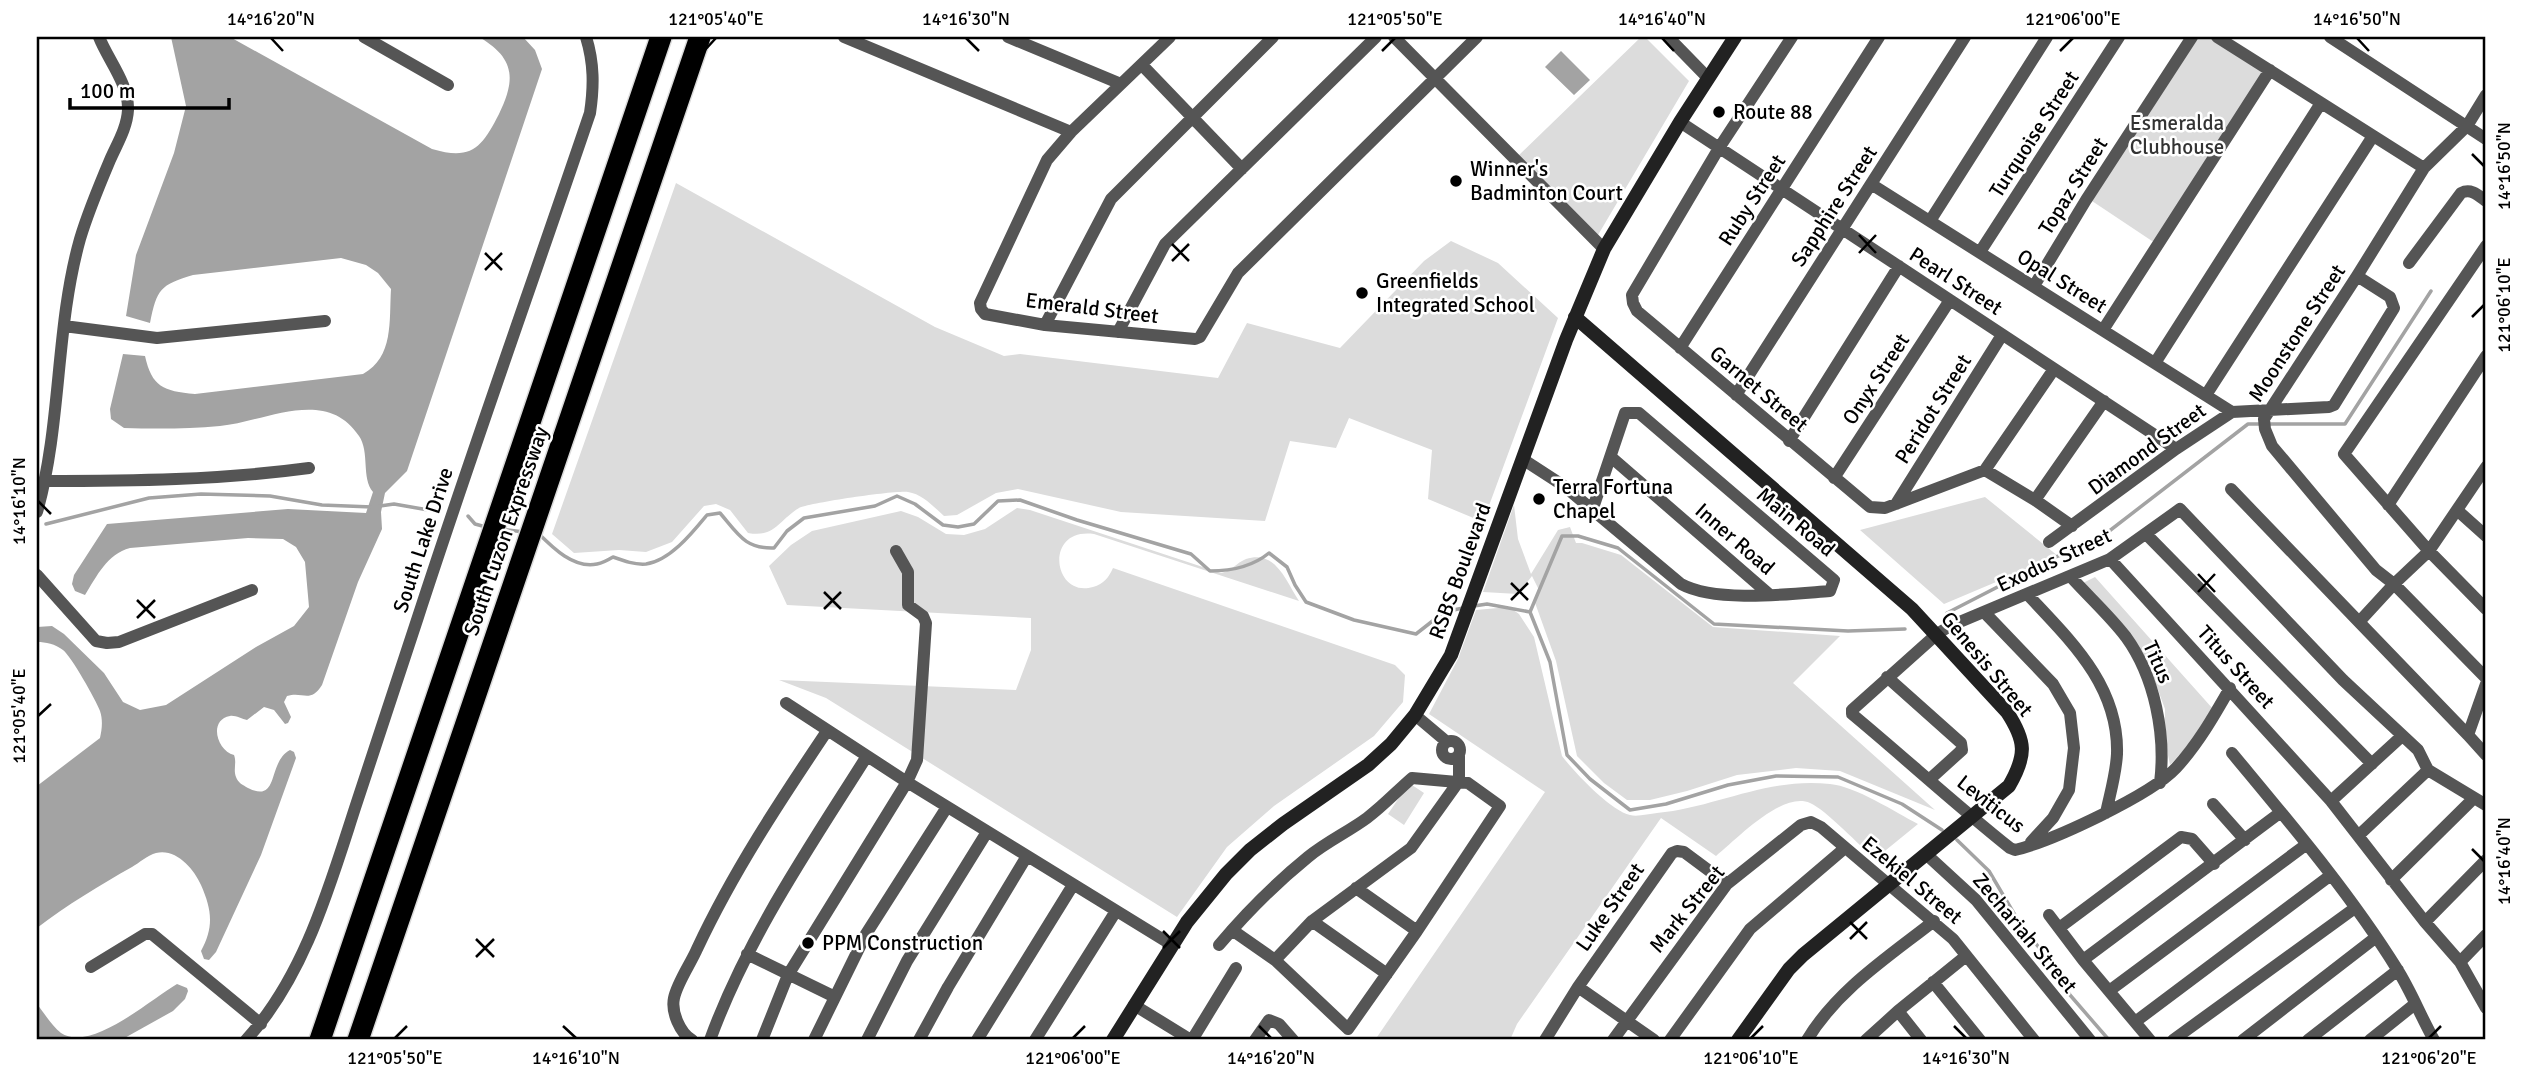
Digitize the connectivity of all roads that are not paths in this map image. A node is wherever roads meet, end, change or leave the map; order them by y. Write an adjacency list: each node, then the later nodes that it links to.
1 (99, 37): 56 (street)
2 (363, 37): 28 (street)
3 (586, 37): 180 (street, South Lake Drive)
4 (661, 37): 182 (highway, South Luzon Expressway)
5 (700, 37): 183 (highway, South Luzon Expressway)
6 (845, 37): 34 (street)
7 (1008, 37): 27 (street)
8 (1170, 37): 23 (street)
9 (1273, 37): 31 (street)
10 (1376, 37): 39 (street)
11 (1394, 37): 26 (street)
12 (1477, 37): 26 (street)
13 (1668, 37): 25 (street)
14 (1735, 37): 25 (street, RSBS Boulevard)
15 (1792, 37): 37 (street)
16 (1879, 37): 41 (street, Ruby Street)
17 (1964, 37): 40 (street, Sapphire Street)
18 (2047, 37): 43 (street)
19 (2119, 37): 47 (street, Turquoise Street)
20 (2192, 37): 51 (street, Topaz Street)
21 (2217, 37): 24 (street)
22 (2330, 37): 33 (street)
23 (1142, 65): 27 (street); 31 (street)
24 (2270, 70): 30 (street); 57 (street)
25 (1708, 78): 32 (street, RSBS Boulevard)
26 (1435, 79): 46 (street); 58 (street, Emerald Street)
27 (1121, 84): 34 (street)
28 (448, 85)
29 (2486, 95): 33 (street, Moonstone Street)
30 (2321, 103): 35 (street); 62 (street)
31 (1193, 117): 39 (street); 55 (street)
32 (1680, 122): 37 (street, Pearl Street); 46 (street, RSBS Boulevard)
33 (2467, 125): 36 (street); 38 (street, Moonstone Street)
34 (1071, 132): 55 (street, Emerald Street)
35 (2373, 136): 38 (street); 65 (street)
36 (2486, 139)
37 (1719, 148): 41 (street, Pearl Street); 60 (street, Garnet Street)
38 (2424, 168): 50 (street, Moonstone Street)
39 (1242, 169): 58 (street)
40 (1871, 184): 43 (street, Opal Street); 44 (street, Sapphire Street)
41 (1781, 189): 44 (street, Pearl Street); 60 (street, Ruby Street)
42 (2486, 201): 48 (street)
43 (1930, 221): 47 (street, Opal Street)
44 (1842, 229): 49 (street, Pearl Street); 64 (street, Sapphire Street)
45 (2486, 246): 83 (street)
46 (1604, 249): 53 (street, RSBS Boulevard)
47 (1980, 252): 51 (street, Opal Street)
48 (2409, 263)
49 (1899, 266): 52 (street, Pearl Street); 71 (street)
50 (2357, 276): 67 (street, Moonstone Street); 67 (street, Diamond Street)
51 (2034, 286): 57 (street, Opal Street)
52 (1950, 300): 59 (street, Pearl Street); 78 (street, Onyx Street)
53 (1575, 317): 74 (street, RSBS Boulevard); 103 (street, Genesis Street)
54 (325, 321): 56 (street)
55 (1045, 324): 58 (street, Emerald Street)
56 (64, 326): 70 (street)
57 (2104, 330): 62 (street, Opal Street)
58 (1118, 332)
59 (2002, 335): 63 (street, Pearl Street); 82 (street, Peridot Street)
60 (1679, 348): 64 (street, Garnet Street)
61 (2486, 356): 83 (street)
62 (2155, 363): 65 (street, Opal Street)
63 (2054, 369): 66 (street, Pearl Street); 77 (street)
64 (1736, 395): 71 (street, Garnet Street)
65 (2206, 395): 68 (street, Opal Street)
66 (2104, 401): 72 (street, Pearl Street); 81 (street)
67 (2270, 410): 68 (street, Diamond Street); 96 (street, Moonstone Street)
68 (2232, 412): 72 (street, Diamond Street)
69 (37, 435): 70 (street)
70 (51, 435): 79 (street)
71 (1789, 440): 78 (street, Garnet Street)
72 (2176, 449): 87 (street, Diamond Street)
73 (1611, 457): 84 (street, Main Road); 98 (street, Inner Road); 98 (street, Main Road)
74 (1524, 460): 84 (street, Main Road); 109 (street, RSBS Boulevard)
75 (2486, 467): 85 (street)
76 (309, 468): 79 (street)
77 (1984, 470): 81 (street); 82 (street)
78 (1834, 478): 82 (street, Garnet Street)
79 (43, 481): 86 (street)
80 (2231, 489): 102 (street)
81 (2035, 500): 87 (street)
82 (1896, 504)
83 (2388, 505): 92 (street)
84 (1593, 508): 98 (street, Main Road)
85 (2457, 510): 89 (street); 92 (street)
86 (37, 512)
87 (2072, 526): 90 (street, Diamond Street)
88 (2146, 534): 93 (street, Exodus Street); 112 (street, Exodus Street); 116 (street)
89 (2486, 536)
90 (2049, 542)
91 (896, 551): 119 (street)
92 (2429, 551): 96 (street); 100 (street)
93 (2110, 559): 95 (street, Exodus Street); 107 (street, Titus Street)
94 (37, 575): 97 (street)
95 (2071, 577): 99 (street, Exodus Street); 120 (street, Titus)
96 (2394, 584): 102 (street); 105 (street)
97 (252, 590)
98 (1770, 595)
99 (2028, 595): 101 (street, Exodus Street); 128 (street)
100 (2486, 609)
101 (1983, 612): 103 (street, Exodus Street); 135 (street)
102 (2359, 622): 111 (street)
103 (1937, 634): 104 (street, Leviticus); 129 (street, Genesis Street)
104 (1887, 677): 118 (street); 118 (street, Leviticus)
105 (2486, 678)
106 (2486, 684): 111 (street)
107 (2230, 688): 120 (street, Leviticus); 123 (street, Titus Street)
108 (786, 703): 110 (street)
109 (1413, 718): 121 (street); 158 (street, RSBS Boulevard)
110 (827, 731): 115 (street); 184 (street)
111 (2468, 735): 114 (street)
112 (2402, 736): 116 (street); 117 (street)
113 (2232, 753): 127 (street)
114 (2486, 755)
115 (867, 756): 119 (street); 160 (street)
116 (2372, 764): 123 (street)
117 (2428, 770): 122 (street); 132 (street)
118 (1930, 779): 129 (street, Leviticus)
119 (907, 782): 126 (street); 169 (street)
120 (2160, 783): 128 (street, Leviticus)
121 (1452, 785): 146 (street); 154 (street); 155 (street)
122 (2474, 798): 125 (street); 142 (street)
123 (2331, 801): 132 (street, Titus Street)
124 (2213, 804): 133 (street)
125 (2486, 805)
126 (947, 807): 131 (street); 173 (street)
127 (2281, 812): 133 (street); 134 (street)
128 (2106, 813): 135 (street, Leviticus)
129 (1972, 818): 135 (street, Leviticus); 137 (street, Genesis Street)
130 (1811, 822): 136 (street, Ezekiel Street); 143 (street, Mark Street)
131 (987, 832): 138 (street); 188 (street)
132 (2358, 836): 142 (street, Titus Street)
133 (2245, 840): 140 (street)
134 (2307, 844): 141 (street); 172 (street)
135 (2027, 846)
136 (1845, 848): 145 (street, Ezekiel Street); 199 (street)
137 (1927, 855): 145 (street, Genesis Street); 206 (street, Zechariah Street)
138 (1027, 856): 144 (street); 189 (street)
139 (2486, 860): 152 (street)
140 (2214, 864): 153 (street); 163 (street)
141 (2331, 875): 147 (street); 179 (street)
142 (2392, 880): 152 (street, Titus Street)
143 (1727, 884): 171 (street, Luke Street); 178 (street, Mark Street)
144 (1073, 885): 148 (street); 190 (street)
145 (1888, 886): 151 (street, Ezekiel Street); 200 (street, Genesis Street)
146 (1356, 888): 150 (street); 155 (street)
147 (2355, 908): 157 (street); 208 (street)
148 (1116, 911): 158 (street); 191 (street)
149 (2049, 915): 153 (street)
150 (1312, 921): 162 (street); 168 (street)
151 (1934, 921): 161 (street, Ezekiel Street); 201 (street)
152 (2425, 922): 164 (street, Titus Street)
153 (2059, 928): 163 (street)
154 (1232, 930): 159 (street); 162 (street)
155 (1417, 930): 168 (street)
156 (2486, 935): 164 (street)
157 (2375, 938): 167 (street); 209 (street)
158 (1172, 945): 175 (street, RSBS Boulevard)
159 (1219, 945)
160 (747, 954): 169 (street); 185 (street)
161 (1966, 956): 170 (street); 205 (street, Ezekiel Street)
162 (1275, 960): 168 (street)
163 (2083, 960): 172 (street)
164 (2460, 962): 176 (street, Titus Street)
165 (91, 967): 180 (street)
166 (1236, 968): 193 (street)
167 (2398, 970): 174 (street); 210 (street)
168 (1387, 974)
169 (788, 975): 173 (street); 186 (street)
170 (1933, 982): 177 (street); 204 (street)
171 (1578, 988): 178 (street); 196 (street, Luke Street)
172 (2109, 992): 179 (street)
173 (835, 997): 187 (street)
174 (2415, 1004): 211 (street); 212 (street)
175 (1134, 1005): 192 (street, RSBS Boulevard); 193 (street)
176 (2486, 1005)
177 (1898, 1011): 202 (street); 203 (street)
178 (1626, 1020): 197 (street, Mark Street); 198 (street)
179 (2135, 1022): 207 (street)
180 (261, 1024): 181 (street, South Lake Drive)
181 (246, 1040)
182 (320, 1040)
183 (358, 1040)
184 (692, 1040)
185 (710, 1040)
186 (762, 1040)
187 (814, 1040)
188 (867, 1040)
189 (919, 1040)
190 (977, 1040)
191 (1035, 1040)
192 (1113, 1040)
193 (1191, 1040)
194 (1255, 1040): 195 (street)
195 (1293, 1040)
196 (1545, 1040)
197 (1613, 1040)
198 (1654, 1040)
199 (1670, 1040)
200 (1738, 1040)
201 (1807, 1040)
202 (1866, 1040)
203 (1921, 1040)
204 (1980, 1040)
205 (2034, 1040)
206 (2090, 1040)
207 (2150, 1040)
208 (2173, 1040)
209 (2243, 1040)
210 (2308, 1040)
211 (2370, 1040)
212 (2432, 1040)

